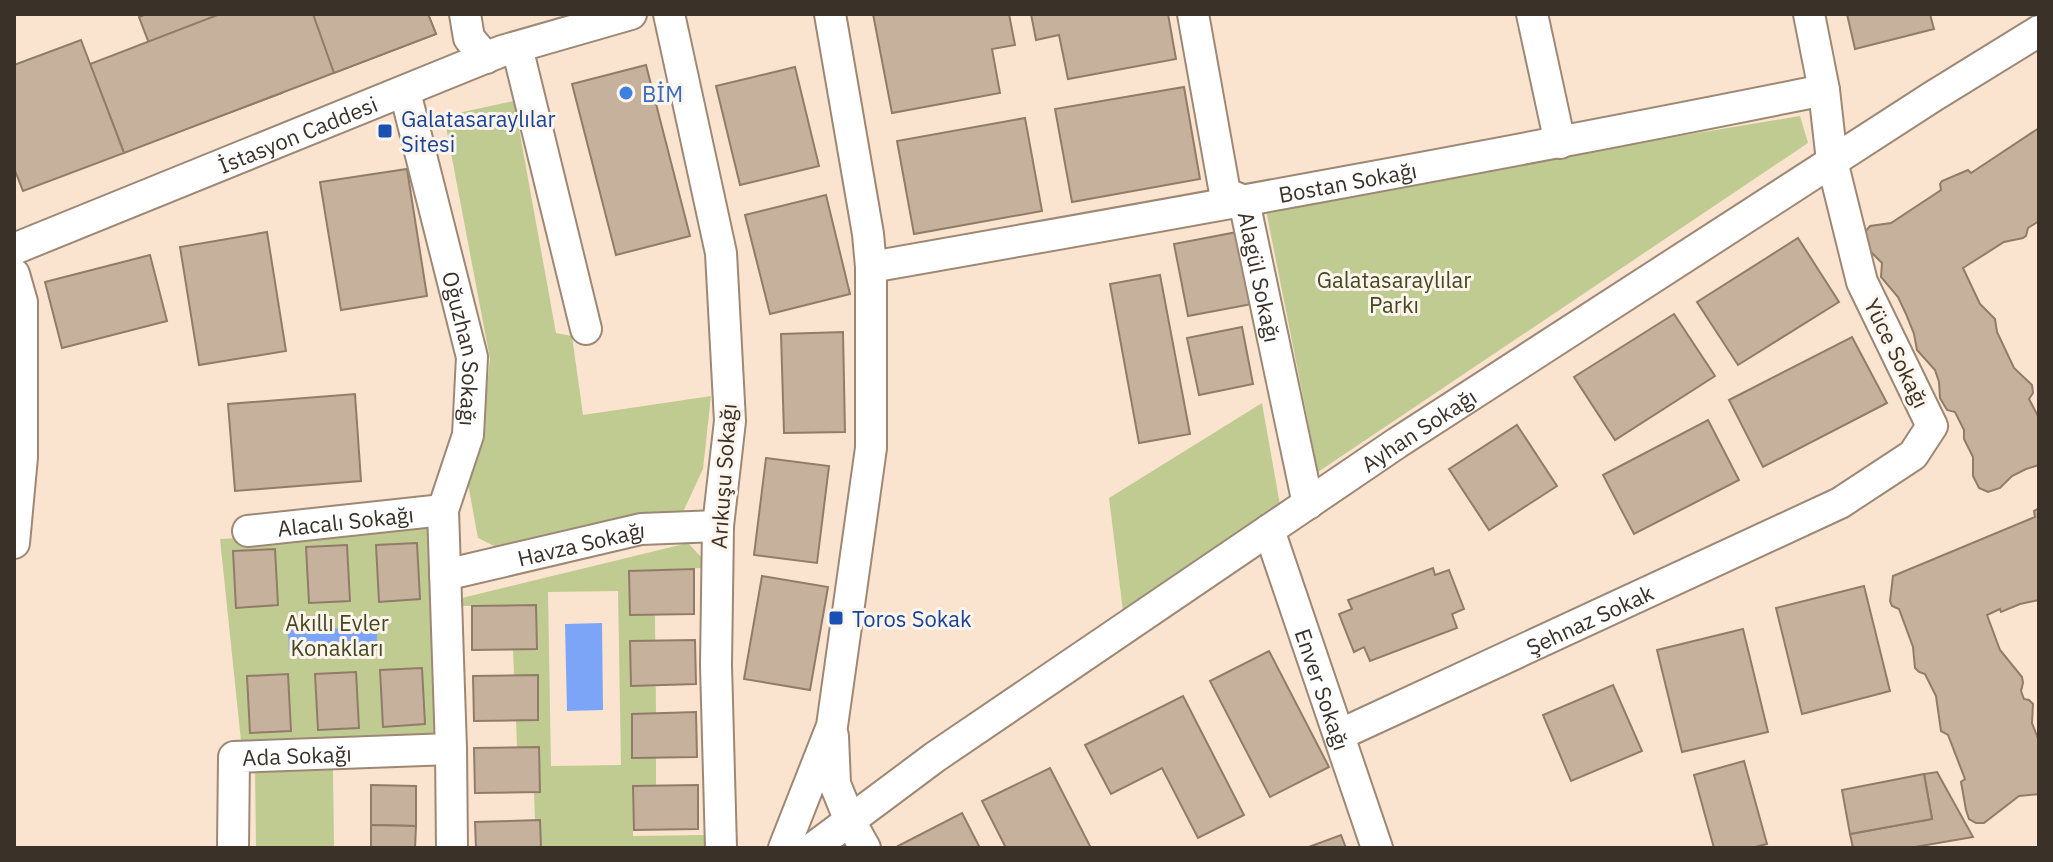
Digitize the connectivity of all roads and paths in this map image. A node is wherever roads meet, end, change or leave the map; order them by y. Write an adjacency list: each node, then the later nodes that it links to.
1 (465, 14): 10 (street)
2 (631, 14): 9 (street, İstasyon Caddesi)
3 (669, 14): 23 (street, Arıkuşu Sokağı)
4 (830, 14): 17 (street)
5 (1193, 14): 15 (street, Alagül Sokağı)
6 (1532, 14): 13 (street)
7 (1809, 14): 11 (street)
8 (2039, 31): 14 (street, Ayhan Sokağı)
9 (517, 47): 10 (street, İstasyon Caddesi); 19 (street)
10 (486, 58): 12 (street, İstasyon Caddesi)
11 (1824, 90): 13 (street, Bostan Sokağı); 14 (street)
12 (405, 92): 16 (street, İstasyon Caddesi); 22 (street, Oğuzhan Sokağı)
13 (1560, 143): 15 (street, Bostan Sokağı)
14 (1832, 161): 20 (street, Yüce Sokağı); 21 (street, Ayhan Sokağı)
15 (1244, 201): 17 (street, Bostan Sokağı); 21 (street, Alagül Sokağı)
16 (14, 249)
17 (871, 267): 28 (street)
18 (14, 274): 26 (street)
19 (586, 329)
20 (1840, 503): 29 (street, Şehnaz Sokak)
21 (1308, 504): 24 (street, Ayhan Sokağı)
22 (443, 510): 25 (street, Alacalı Sokağı); 27 (street, Oğuzhan Sokağı)
23 (718, 526): 27 (street, Havza Sokağı); 34 (street, Arıkuşu Sokağı)
24 (1269, 530): 29 (street, Enver Sokağı); 31 (street, Ayhan Sokağı)
25 (248, 531)
26 (14, 543)
27 (445, 575): 30 (street, Oğuzhan Sokağı)
28 (832, 726): 31 (street); 35 (street)
29 (1339, 735): 38 (street, Enver Sokağı)
30 (451, 749): 32 (street, Ada Sokağı); 33 (street, Oğuzhan Sokağı)
31 (850, 821): 36 (street, Ayhan Sokağı); 37 (street)
32 (233, 848)
33 (452, 848)
34 (721, 848)
35 (784, 848)
36 (813, 848)
37 (865, 848)
38 (1377, 848)

